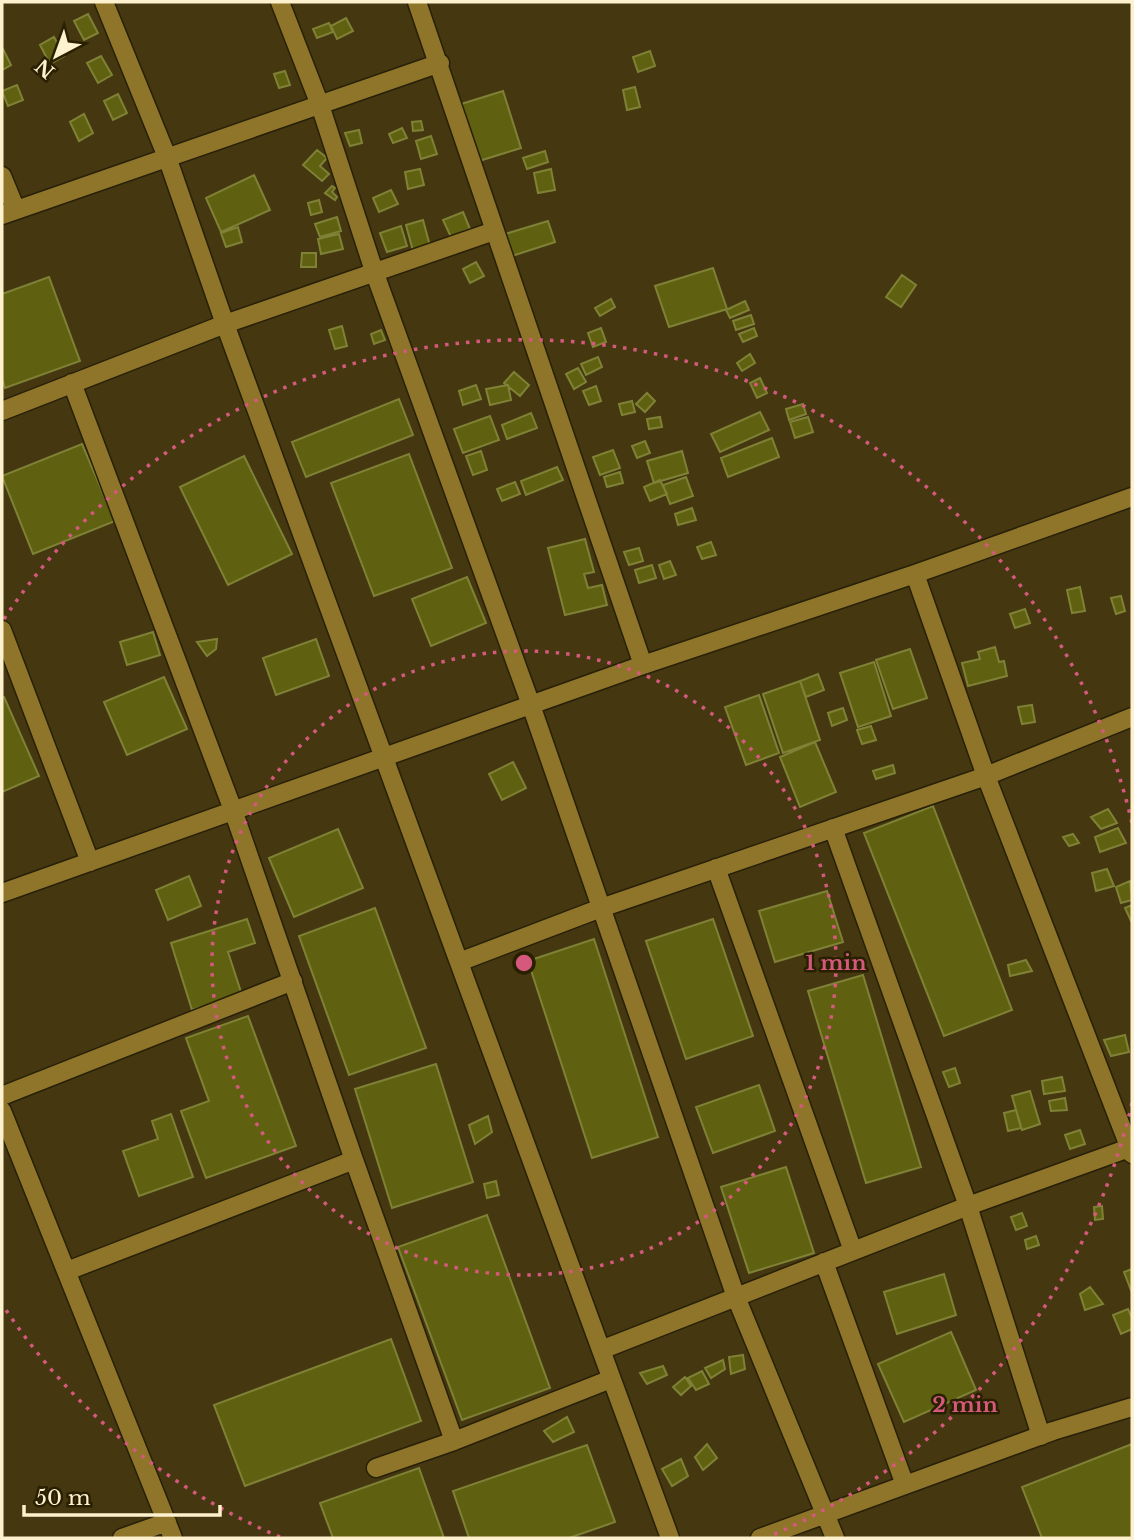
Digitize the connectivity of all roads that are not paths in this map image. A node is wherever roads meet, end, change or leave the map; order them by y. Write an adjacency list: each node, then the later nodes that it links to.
1 (104, 2): 6 (street)
2 (280, 2): 5 (street)
3 (417, 2): 4 (street)
4 (440, 63): 5 (street); 9 (street)
5 (320, 105): 6 (street); 10 (street)
6 (167, 158): 8 (street); 11 (street)
7 (2, 176): 8 (street)
8 (9, 212)
9 (494, 231): 10 (street); 17 (street)
10 (374, 271): 11 (street); 18 (street)
11 (225, 324): 12 (street); 20 (street)
12 (72, 383): 13 (street); 22 (street)
13 (2, 411)
14 (1132, 497): 15 (street)
15 (915, 574): 17 (street); 21 (street)
16 (2, 630): 24 (street)
17 (643, 664): 18 (street)
18 (531, 705): 20 (street); 27 (street)
19 (1131, 720): 21 (street)
20 (384, 758): 22 (street); 28 (street)
21 (986, 776): 23 (street); 32 (street)
22 (233, 810): 24 (street); 29 (street)
23 (833, 828): 25 (street); 34 (street)
24 (90, 862): 26 (street)
25 (716, 868): 27 (street); 35 (street)
26 (2, 893)
27 (601, 908): 28 (street); 38 (street)
28 (459, 962): 39 (street)
29 (293, 981): 30 (street); 33 (street)
30 (2, 1096)
31 (2, 1111): 37 (street)
32 (1132, 1149): 34 (street)
33 (354, 1160): 37 (street); 43 (street)
34 (968, 1206): 35 (street); 42 (street)
35 (853, 1251): 36 (street)
36 (824, 1262): 38 (street); 45 (street)
37 (67, 1270): 47 (street)
38 (736, 1297): 39 (street); 46 (street)
39 (601, 1350): 40 (street)
40 (611, 1379): 43 (street); 49 (street)
41 (1132, 1406): 42 (street)
42 (1041, 1436): 45 (street)
43 (454, 1441): 44 (street)
44 (376, 1468)
45 (905, 1485): 46 (street)
46 (825, 1515): 50 (street); 51 (street)
47 (170, 1530): 48 (street)
48 (122, 1538)
49 (670, 1538)
50 (760, 1538)
51 (835, 1538)

